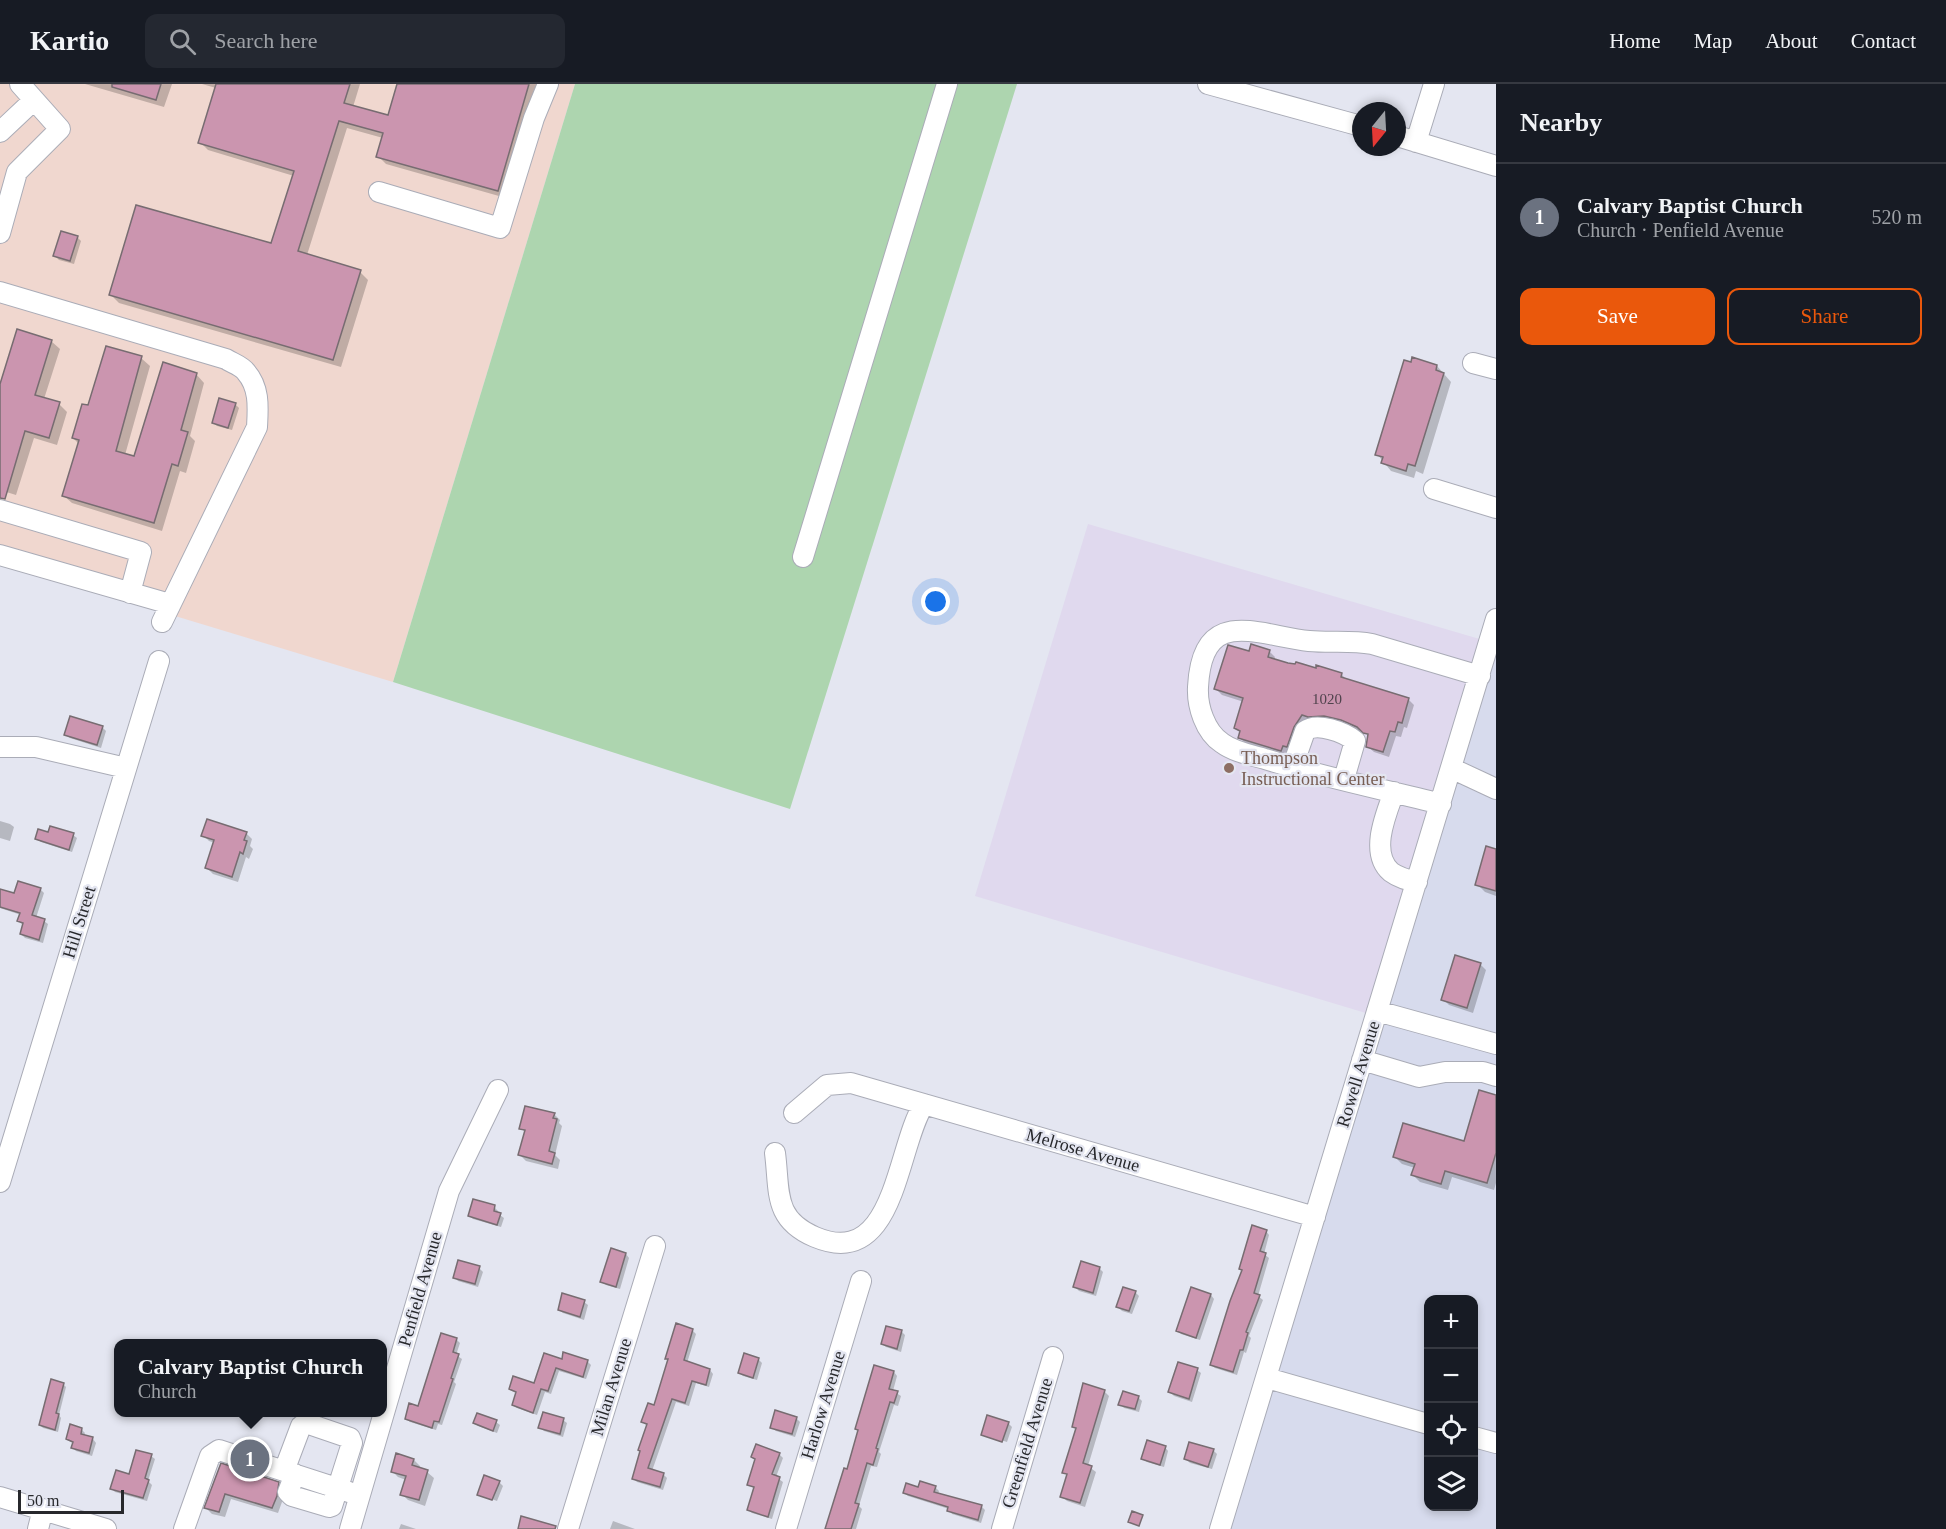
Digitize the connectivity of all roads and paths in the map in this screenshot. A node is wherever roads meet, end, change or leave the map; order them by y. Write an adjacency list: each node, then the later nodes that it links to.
1 (20, 84): 6 (street)
2 (548, 84): 11 (street)
3 (947, 84): 20 (street)
4 (1210, 84): 7 (street)
5 (1434, 84): 9 (street)
6 (34, 100): 8 (street); 12 (street)
7 (1352, 123)
8 (0, 132)
9 (1406, 139): 10 (street)
10 (1496, 166)
11 (379, 192)
12 (0, 233)
13 (2, 296): 21 (street)
14 (1473, 363): 15 (street)
15 (1496, 369)
16 (1434, 489): 17 (street)
17 (1496, 508)
18 (0, 510): 21 (street)
19 (0, 555): 21 (street)
20 (803, 557)
21 (130, 593)
22 (1496, 619): 24 (street, Rowell Avenue)
23 (159, 661): 26 (street, Hill Street)
24 (1480, 676): 27 (street); 28 (street, Rowell Avenue)
25 (0, 747): 26 (street)
26 (126, 768): 42 (street, Hill Street)
27 (1292, 768): 29 (street); 29 (street)
28 (1451, 768): 30 (street); 32 (street, Rowell Avenue)
29 (1344, 779): 31 (street)
30 (1496, 789)
31 (1394, 792): 32 (street); 33 (street)
32 (1441, 804): 33 (street, Rowell Avenue)
33 (1417, 882): 34 (street, Rowell Avenue)
34 (1377, 1011): 35 (street); 36 (street, Rowell Avenue)
35 (1496, 1044)
36 (1362, 1060): 37 (street); 43 (street, Rowell Avenue)
37 (1496, 1076)
38 (498, 1090): 48 (street, Penfield Avenue)
39 (924, 1104): 40 (street, Melrose Avenue); 41 (street); 43 (street, Melrose Avenue)
40 (794, 1113)
41 (775, 1153)
42 (0, 1182)
43 (1315, 1216): 47 (street, Rowell Avenue)
44 (654, 1246): 62 (street, Milan Avenue)
45 (861, 1281): 63 (street, Harlow Avenue)
46 (1053, 1358): 64 (street, Greenfield Avenue)
47 (1267, 1378): 50 (street); 65 (street, Rowell Avenue)
48 (387, 1400)
49 (382, 1417): 55 (street, Penfield Avenue)
50 (1424, 1423)
51 (1478, 1438): 52 (street)
52 (1496, 1443)
53 (290, 1473): 54 (street); 54 (street); 60 (street)
54 (338, 1488): 55 (street)
55 (359, 1495): 61 (street, Penfield Avenue)
56 (0, 1497): 57 (street)
57 (43, 1509): 58 (street); 59 (street)
58 (38, 1529)
59 (106, 1529)
60 (184, 1529)
61 (350, 1529)
62 (568, 1529)
63 (786, 1529)
64 (1002, 1529)
65 (1220, 1529)

